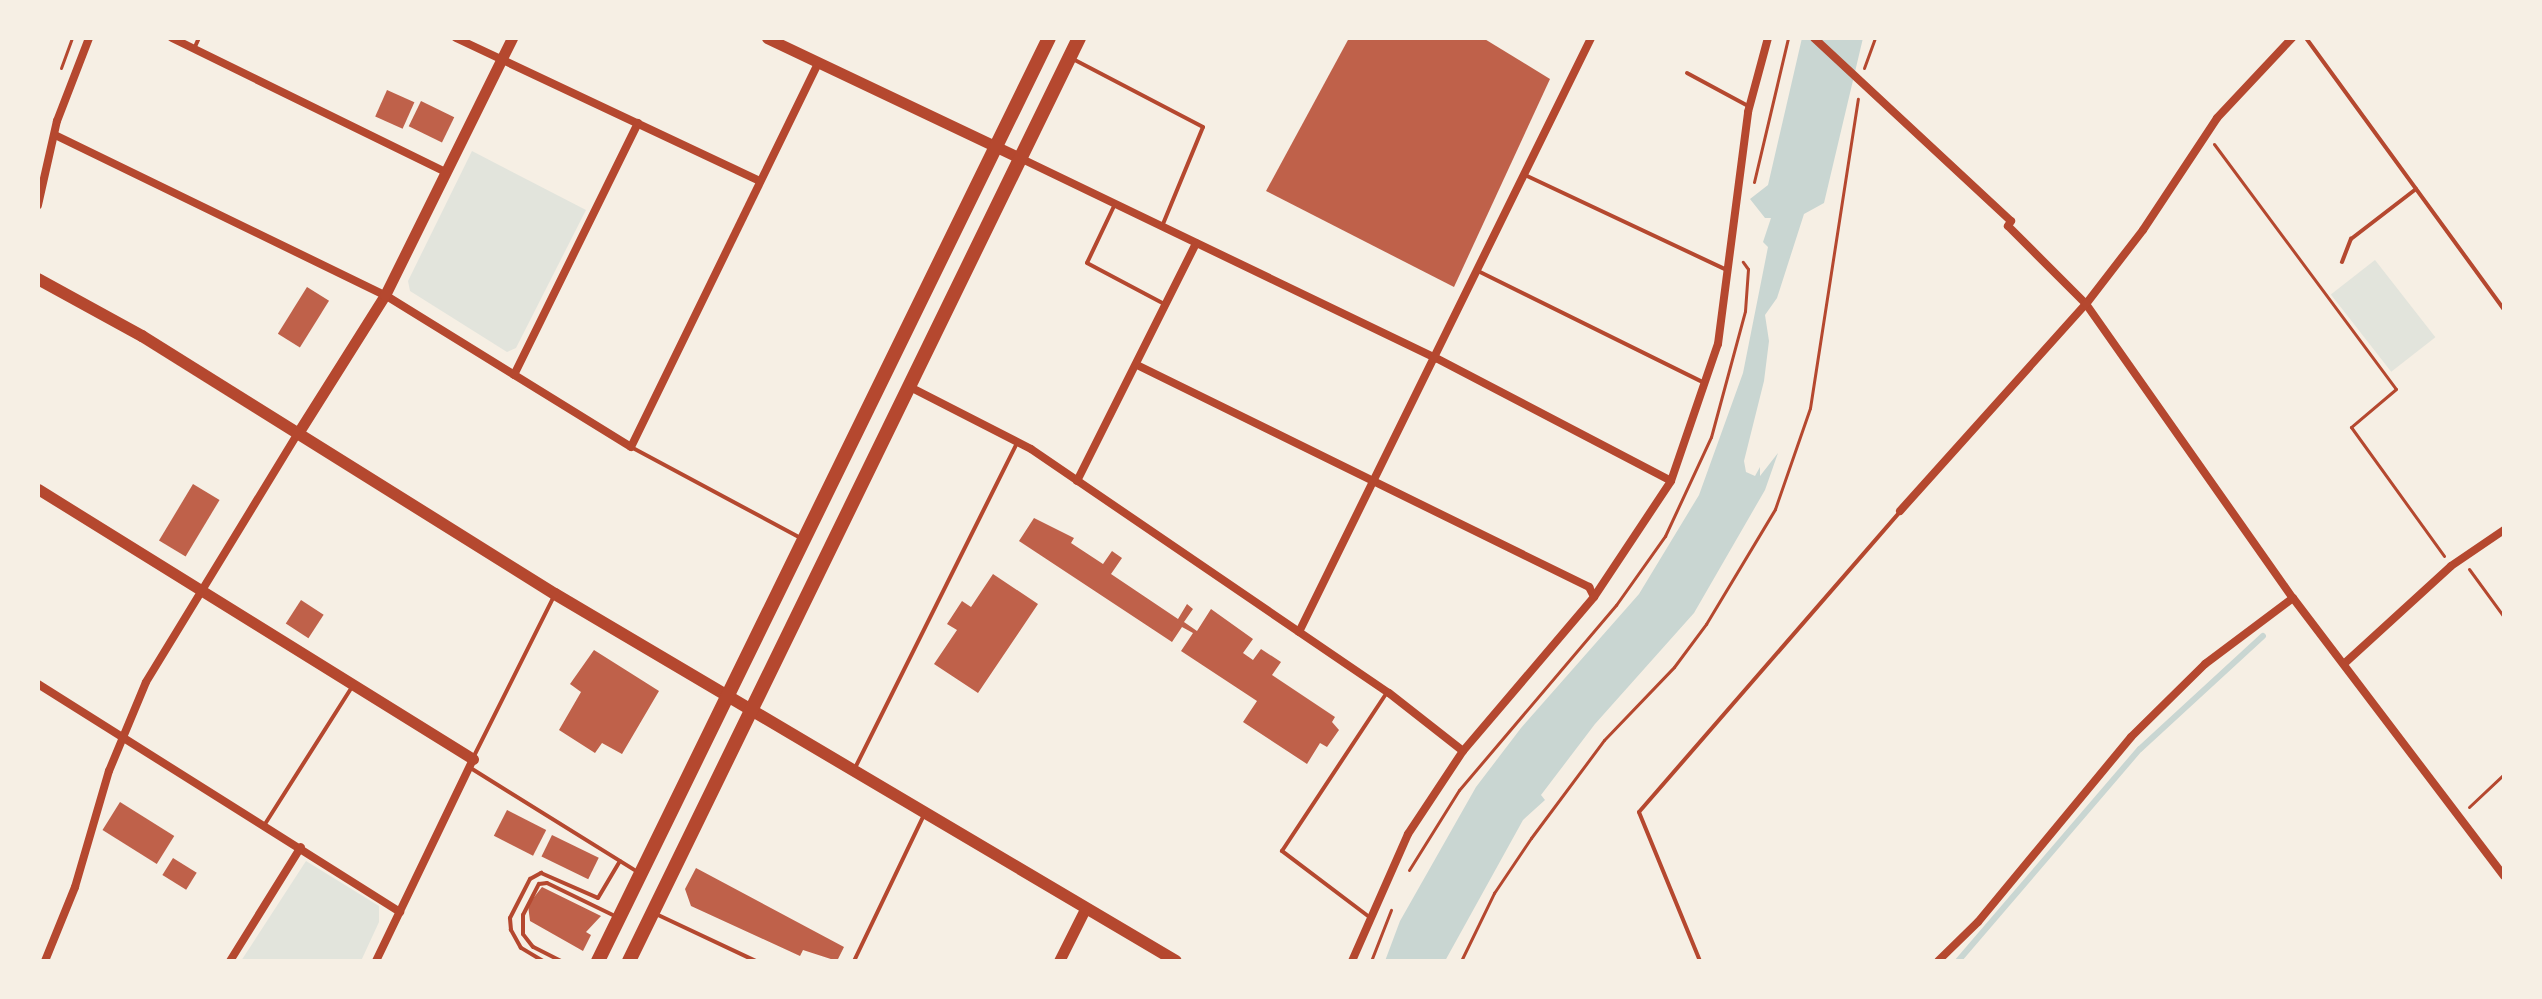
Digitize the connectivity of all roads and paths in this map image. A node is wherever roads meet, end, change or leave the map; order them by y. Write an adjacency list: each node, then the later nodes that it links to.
1 (89, 38): 26 (street)
2 (172, 38): 16 (street)
3 (199, 38): 16 (lane)
4 (456, 38): 18 (street)
5 (512, 38): 18 (street)
6 (767, 38): 19 (street)
7 (1049, 38): 27 (highway)
8 (1079, 38): 17 (highway)
9 (1591, 38): 30 (street)
10 (1768, 38): 23 (street)
11 (1788, 38): 33 (path)
12 (1814, 38): 21 (street)
13 (1875, 38): 21 (path)
14 (2292, 38): 25 (street)
15 (2306, 38): 32 (lane)
16 (194, 49): 29 (street)
17 (1069, 58): 28 (highway); 36 (lane)
18 (501, 61): 24 (street); 29 (street)
19 (818, 64): 27 (street); 31 (street)
20 (1687, 73): 23 (lane)
21 (1858, 78): 22 (street)
22 (1869, 88): 43 (street); 104 (path)
23 (1749, 108): 40 (street)
24 (638, 123): 31 (street); 48 (street)
25 (2206, 134): 43 (street); 62 (path)
26 (55, 135): 35 (street); 42 (street)
27 (997, 146): 28 (street); 60 (highway)
28 (1020, 158): 34 (street); 50 (highway)
29 (445, 172): 42 (street)
30 (1525, 175): 39 (street); 40 (lane)
31 (760, 181): 53 (street)
32 (2416, 189): 38 (lane); 45 (lane)
33 (1747, 193)
34 (1115, 204): 36 (street); 44 (lane)
35 (38, 205)
36 (1162, 226): 37 (street)
37 (1196, 243): 44 (street); 46 (street)
38 (2342, 262)
39 (1478, 271): 46 (street); 49 (lane)
40 (1728, 274): 49 (street)
41 (38, 279): 51 (main road)
42 (385, 295): 48 (street); 51 (street)
43 (2086, 304): 58 (street); 66 (street)
44 (1166, 305): 47 (street)
45 (2504, 310)
46 (1436, 358): 55 (street); 56 (street)
47 (1137, 365): 54 (street); 55 (street)
48 (514, 375): 53 (street)
49 (1707, 384): 56 (street)
50 (910, 387): 52 (street); 74 (highway)
51 (298, 433): 63 (street); 64 (main road)
52 (1018, 441): 54 (street); 78 (lane)
53 (631, 447): 60 (lane)
54 (1077, 481): 68 (street)
55 (1376, 481): 65 (street); 68 (street)
56 (1671, 481): 65 (street)
57 (38, 489): 63 (street)
58 (1900, 511): 105 (lane)
59 (2504, 530): 61 (street)
60 (803, 539): 73 (highway)
61 (2461, 559): 62 (street); 67 (path)
62 (2451, 566): 69 (street)
63 (202, 590): 71 (street); 75 (street)
64 (555, 594): 73 (main road); 77 (lane)
65 (1594, 597): 76 (street)
66 (2293, 598): 69 (street); 106 (street)
67 (2504, 617)
68 (1299, 632): 72 (street)
69 (2346, 662): 81 (street)
70 (38, 684): 75 (street)
71 (353, 684): 77 (street); 82 (lane)
72 (1388, 692): 76 (street); 90 (lane)
73 (727, 696): 74 (main road); 85 (highway)
74 (751, 710): 78 (main road); 89 (highway)
75 (122, 737): 82 (street); 92 (street)
76 (1463, 751): 90 (street)
77 (471, 763): 84 (lane); 88 (street)
78 (854, 770): 80 (main road)
79 (2504, 774): 81 (path)
80 (926, 812): 87 (main road); 100 (lane)
81 (2461, 815): 86 (street)
82 (265, 824): 83 (street)
83 (301, 847): 88 (street); 93 (street)
84 (620, 861): 85 (lane); 95 (lane)
85 (640, 873): 91 (highway)
86 (2504, 876)
87 (1085, 909): 101 (street); 102 (main road)
88 (400, 912): 94 (street)
89 (652, 913): 98 (highway); 99 (lane)
90 (1368, 916): 103 (street)
91 (618, 918): 96 (lane); 97 (highway)
92 (45, 961)
93 (230, 961)
94 (376, 961)
95 (543, 961)
96 (561, 961)
97 (598, 961)
98 (629, 961)
99 (756, 961)
100 (854, 961)
101 (1059, 961)
102 (1176, 961)
103 (1352, 961)
104 (1461, 961)
105 (1700, 961)
106 (1938, 961)

